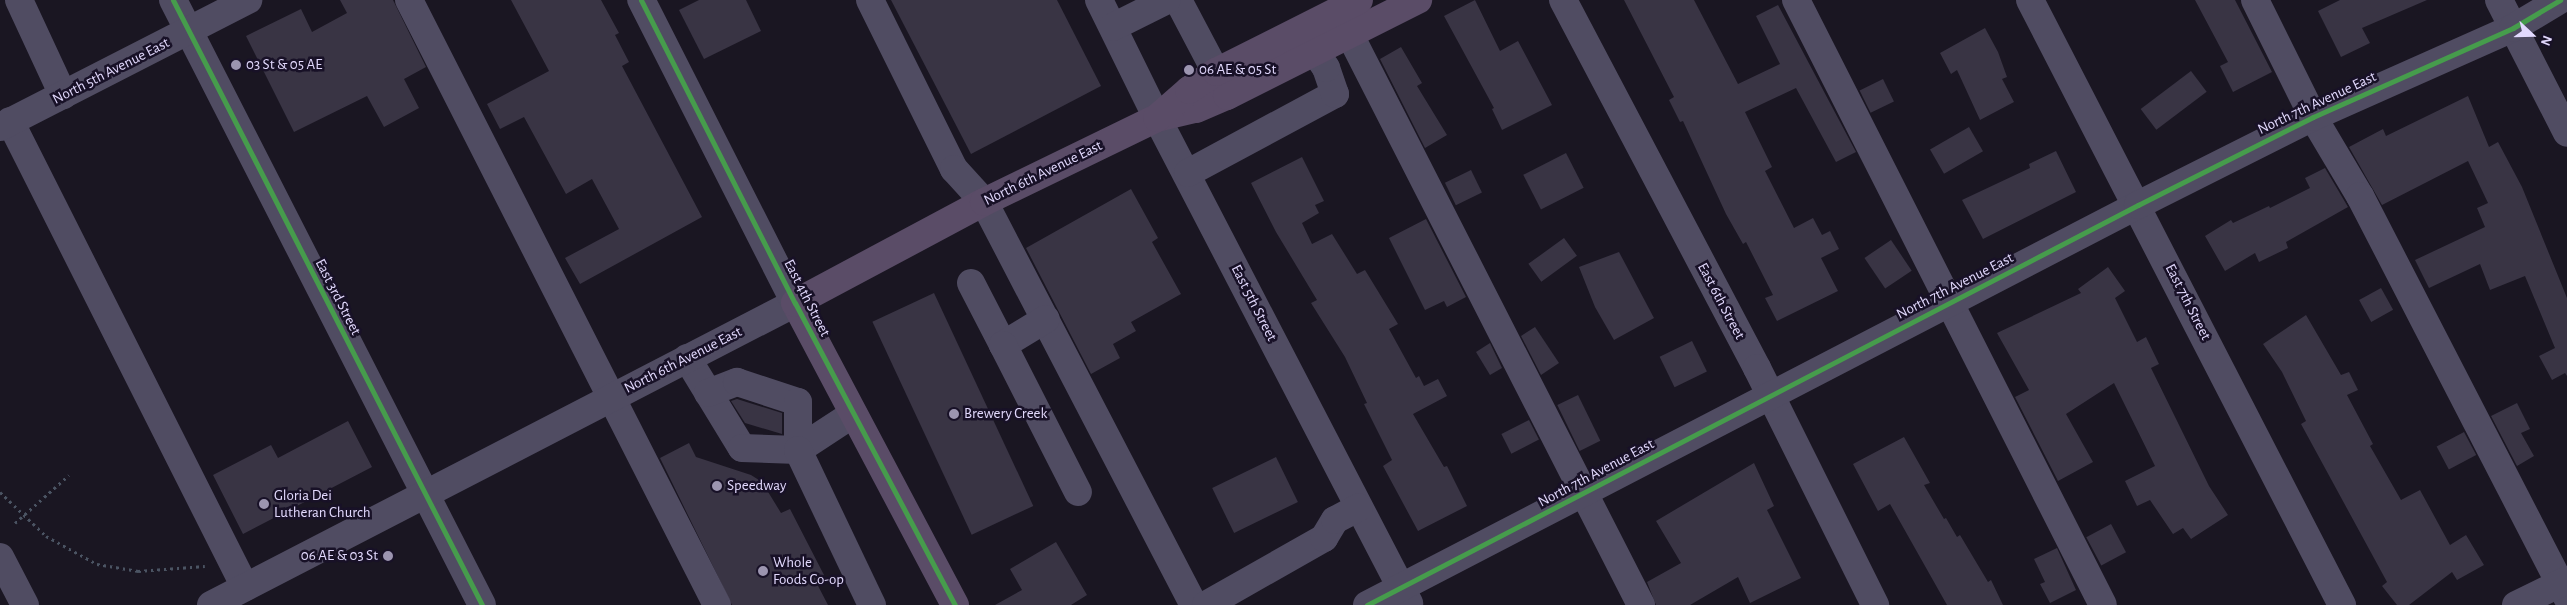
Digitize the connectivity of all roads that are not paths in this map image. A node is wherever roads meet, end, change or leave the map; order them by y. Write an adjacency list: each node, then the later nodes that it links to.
1 (19, 0): 23 (street)
2 (173, 0): 20 (street, East 3rd Street)
3 (248, 0): 20 (street, North 5th Avenue East)
4 (409, 0): 39 (street)
5 (641, 0): 32 (street, East 4th Street)
6 (870, 0): 29 (street)
7 (1099, 0): 18 (street, East 5th Street)
8 (1167, 0): 18 (street)
9 (1178, 0): 22 (street)
10 (1418, 0): 17 (main road, North 6th Avenue East)
11 (1563, 0): 38 (street, East 6th Street)
12 (1796, 0): 33 (street)
13 (2030, 0): 30 (street, East 7th Street)
14 (2255, 0): 24 (street)
15 (2498, 0): 19 (street)
16 (2560, 0): 19 (street, North 7th Avenue East)
17 (1345, 11): 21 (main road, North 6th Avenue East); 22 (main road, North 6th Avenue East); 44 (street)
18 (1113, 27): 25 (street, East 5th Street)
19 (2513, 28): 24 (street, North 7th Avenue East); 27 (street)
20 (188, 31): 23 (street, North 5th Avenue East); 42 (street, East 3rd Street)
21 (1316, 53): 25 (main road, North 6th Avenue East); 28 (street)
22 (1216, 72): 25 (main road, North 6th Avenue East)
23 (63, 95): 26 (street, North 5th Avenue East)
24 (2314, 117): 30 (street, North 7th Avenue East); 47 (street)
25 (1156, 118): 28 (street, East 5th Street); 29 (main road, North 6th Avenue East)
26 (5, 124): 48 (street)
27 (2567, 133)
28 (1188, 173): 45 (street, East 5th Street)
29 (984, 202): 32 (main road, North 6th Avenue East); 34 (street)
30 (2138, 204): 33 (street, North 7th Avenue East); 62 (street, East 7th Street)
31 (971, 283): 35 (street)
32 (795, 303): 36 (street, North 6th Avenue East); 40 (main road, East 4th Street)
33 (1951, 303): 38 (street, North 7th Avenue East); 61 (street)
34 (1046, 319): 35 (street); 56 (street)
35 (1002, 344): 43 (street)
36 (687, 358): 37 (street); 39 (street, North 6th Avenue East)
37 (708, 393): 41 (street); 41 (street)
38 (1770, 394): 44 (street, North 7th Avenue East); 60 (street, East 6th Street)
39 (611, 397): 42 (street, North 6th Avenue East); 53 (street)
40 (853, 414): 41 (street); 55 (main road, East 4th Street)
41 (798, 450): 54 (street)
42 (425, 492): 48 (street, North 6th Avenue East); 52 (street, East 3rd Street)
43 (1078, 492)
44 (1584, 493): 49 (street, North 7th Avenue East); 59 (street)
45 (1359, 507): 49 (street, East 5th Street); 57 (street)
46 (0, 557): 50 (street)
47 (2565, 586): 63 (street)
48 (245, 587): 51 (street, North 6th Avenue East)
49 (1406, 597): 58 (street, North 7th Avenue East)
50 (26, 605)
51 (211, 605)
52 (482, 605)
53 (718, 605)
54 (872, 605)
55 (955, 605)
56 (1194, 605)
57 (1206, 605)
58 (1367, 605)
59 (1641, 605)
60 (1875, 605)
61 (2103, 605)
62 (2342, 605)
63 (2516, 605)

